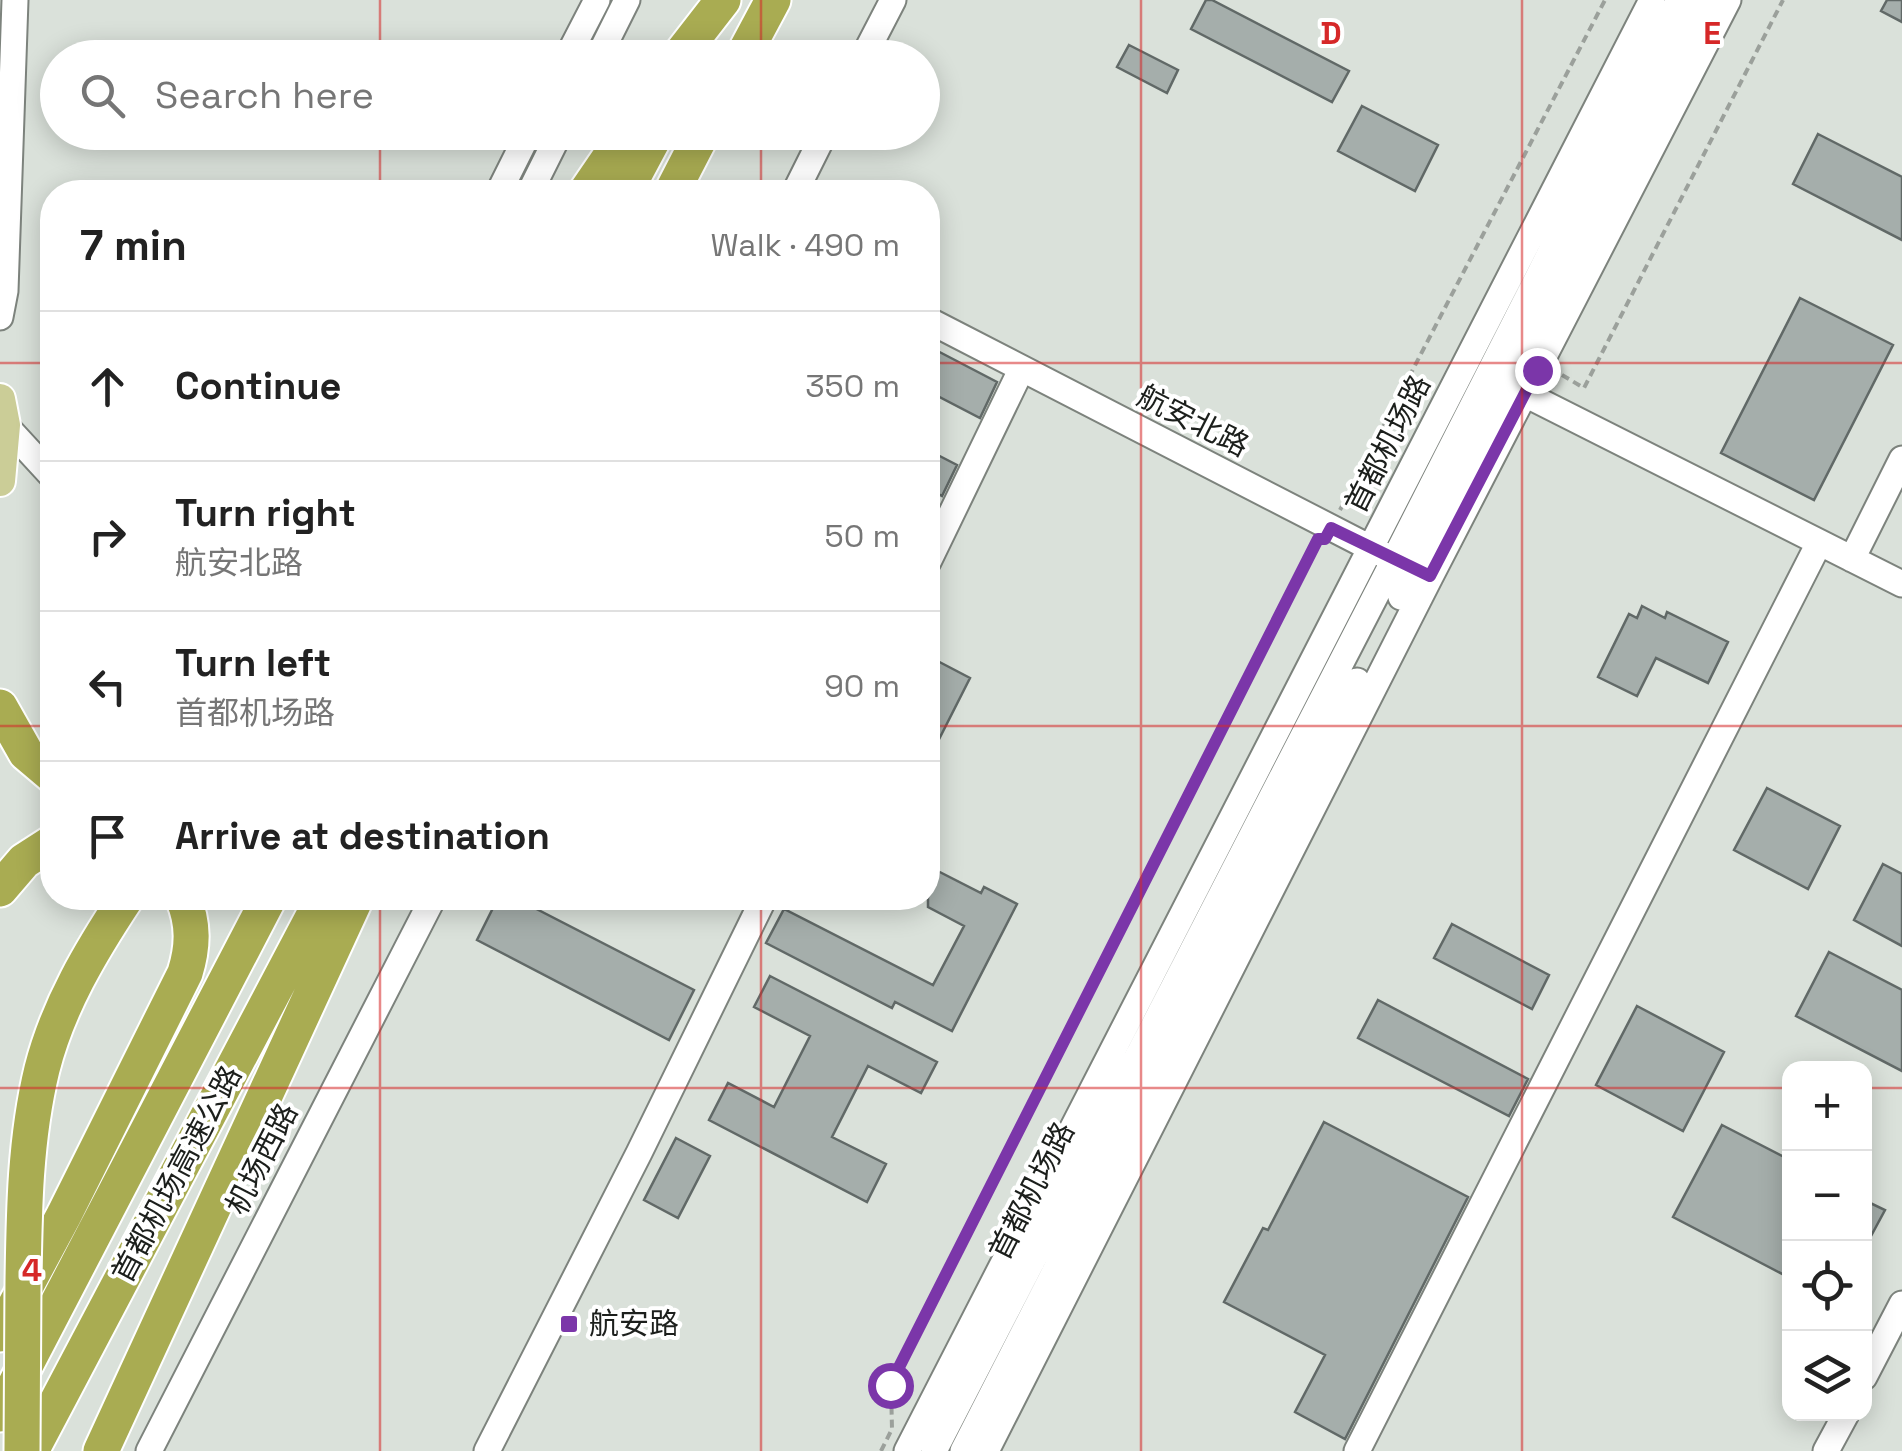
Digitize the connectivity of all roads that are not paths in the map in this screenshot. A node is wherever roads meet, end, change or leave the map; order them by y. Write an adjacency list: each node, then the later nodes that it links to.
1 (16, 0): 29 (street)
2 (597, 0): 11 (street)
3 (627, 0): 12 (street)
4 (725, 0): 13 (highway); 14 (highway)
5 (773, 0): 15 (highway)
6 (892, 0): 16 (street)
7 (1652, 0): 32 (street, 首都机场路)
8 (1679, 0): 32 (street, 首都机场路)
9 (1702, 0): 32 (street, 首都机场路)
10 (1728, 0): 32 (street, 首都机场路)
11 (577, 40)
12 (607, 40)
13 (693, 40)
14 (706, 40)
15 (752, 40)
16 (872, 40)
17 (520, 150): 23 (street)
18 (551, 150): 24 (street)
19 (615, 150): 25 (highway)
20 (647, 150): 26 (highway)
21 (694, 150): 27 (highway)
22 (816, 150): 28 (street)
23 (504, 180)
24 (536, 180)
25 (594, 180)
26 (631, 180)
27 (678, 180)
28 (801, 180)
29 (0, 316)
30 (940, 326): 31 (street, 航安北路)
31 (1021, 370): 38 (street); 41 (street, 航安北路)
32 (1495, 380): 39 (street); 41 (street, 首都机场路); 41 (street, 首都机场路)
33 (2, 414): 34 (street); 36 (street); 37 (main road)
34 (40, 443)
35 (1902, 459): 40 (street)
36 (40, 461)
37 (0, 481)
38 (940, 537)
39 (1820, 543): 40 (street); 68 (street)
40 (1852, 559): 42 (street)
41 (1402, 564): 64 (street, 首都机场路); 65 (street, 首都机场路); 66 (street, 首都机场路); 67 (street, 首都机场路)
42 (1902, 584)
43 (0, 707): 44 (highway)
44 (40, 765)
45 (40, 851): 46 (highway)
46 (0, 889)
47 (119, 910): 59 (highway, bridge)
48 (188, 910): 55 (highway)
49 (263, 910): 57 (highway, 首都机场高速公路)
50 (317, 910): 60 (highway, 首都机场高速公路)
51 (351, 910): 61 (highway)
52 (427, 910): 62 (street, 机场西路)
53 (758, 910): 63 (street)
54 (1902, 1304): 56 (street)
55 (0, 1334)
56 (1872, 1362)
57 (0, 1414)
58 (1842, 1421): 69 (street)
59 (22, 1451)
60 (31, 1451)
61 (101, 1451)
62 (150, 1451)
63 (487, 1451)
64 (907, 1451)
65 (934, 1451)
66 (963, 1451)
67 (986, 1451)
68 (1357, 1451)
69 (1826, 1451)

